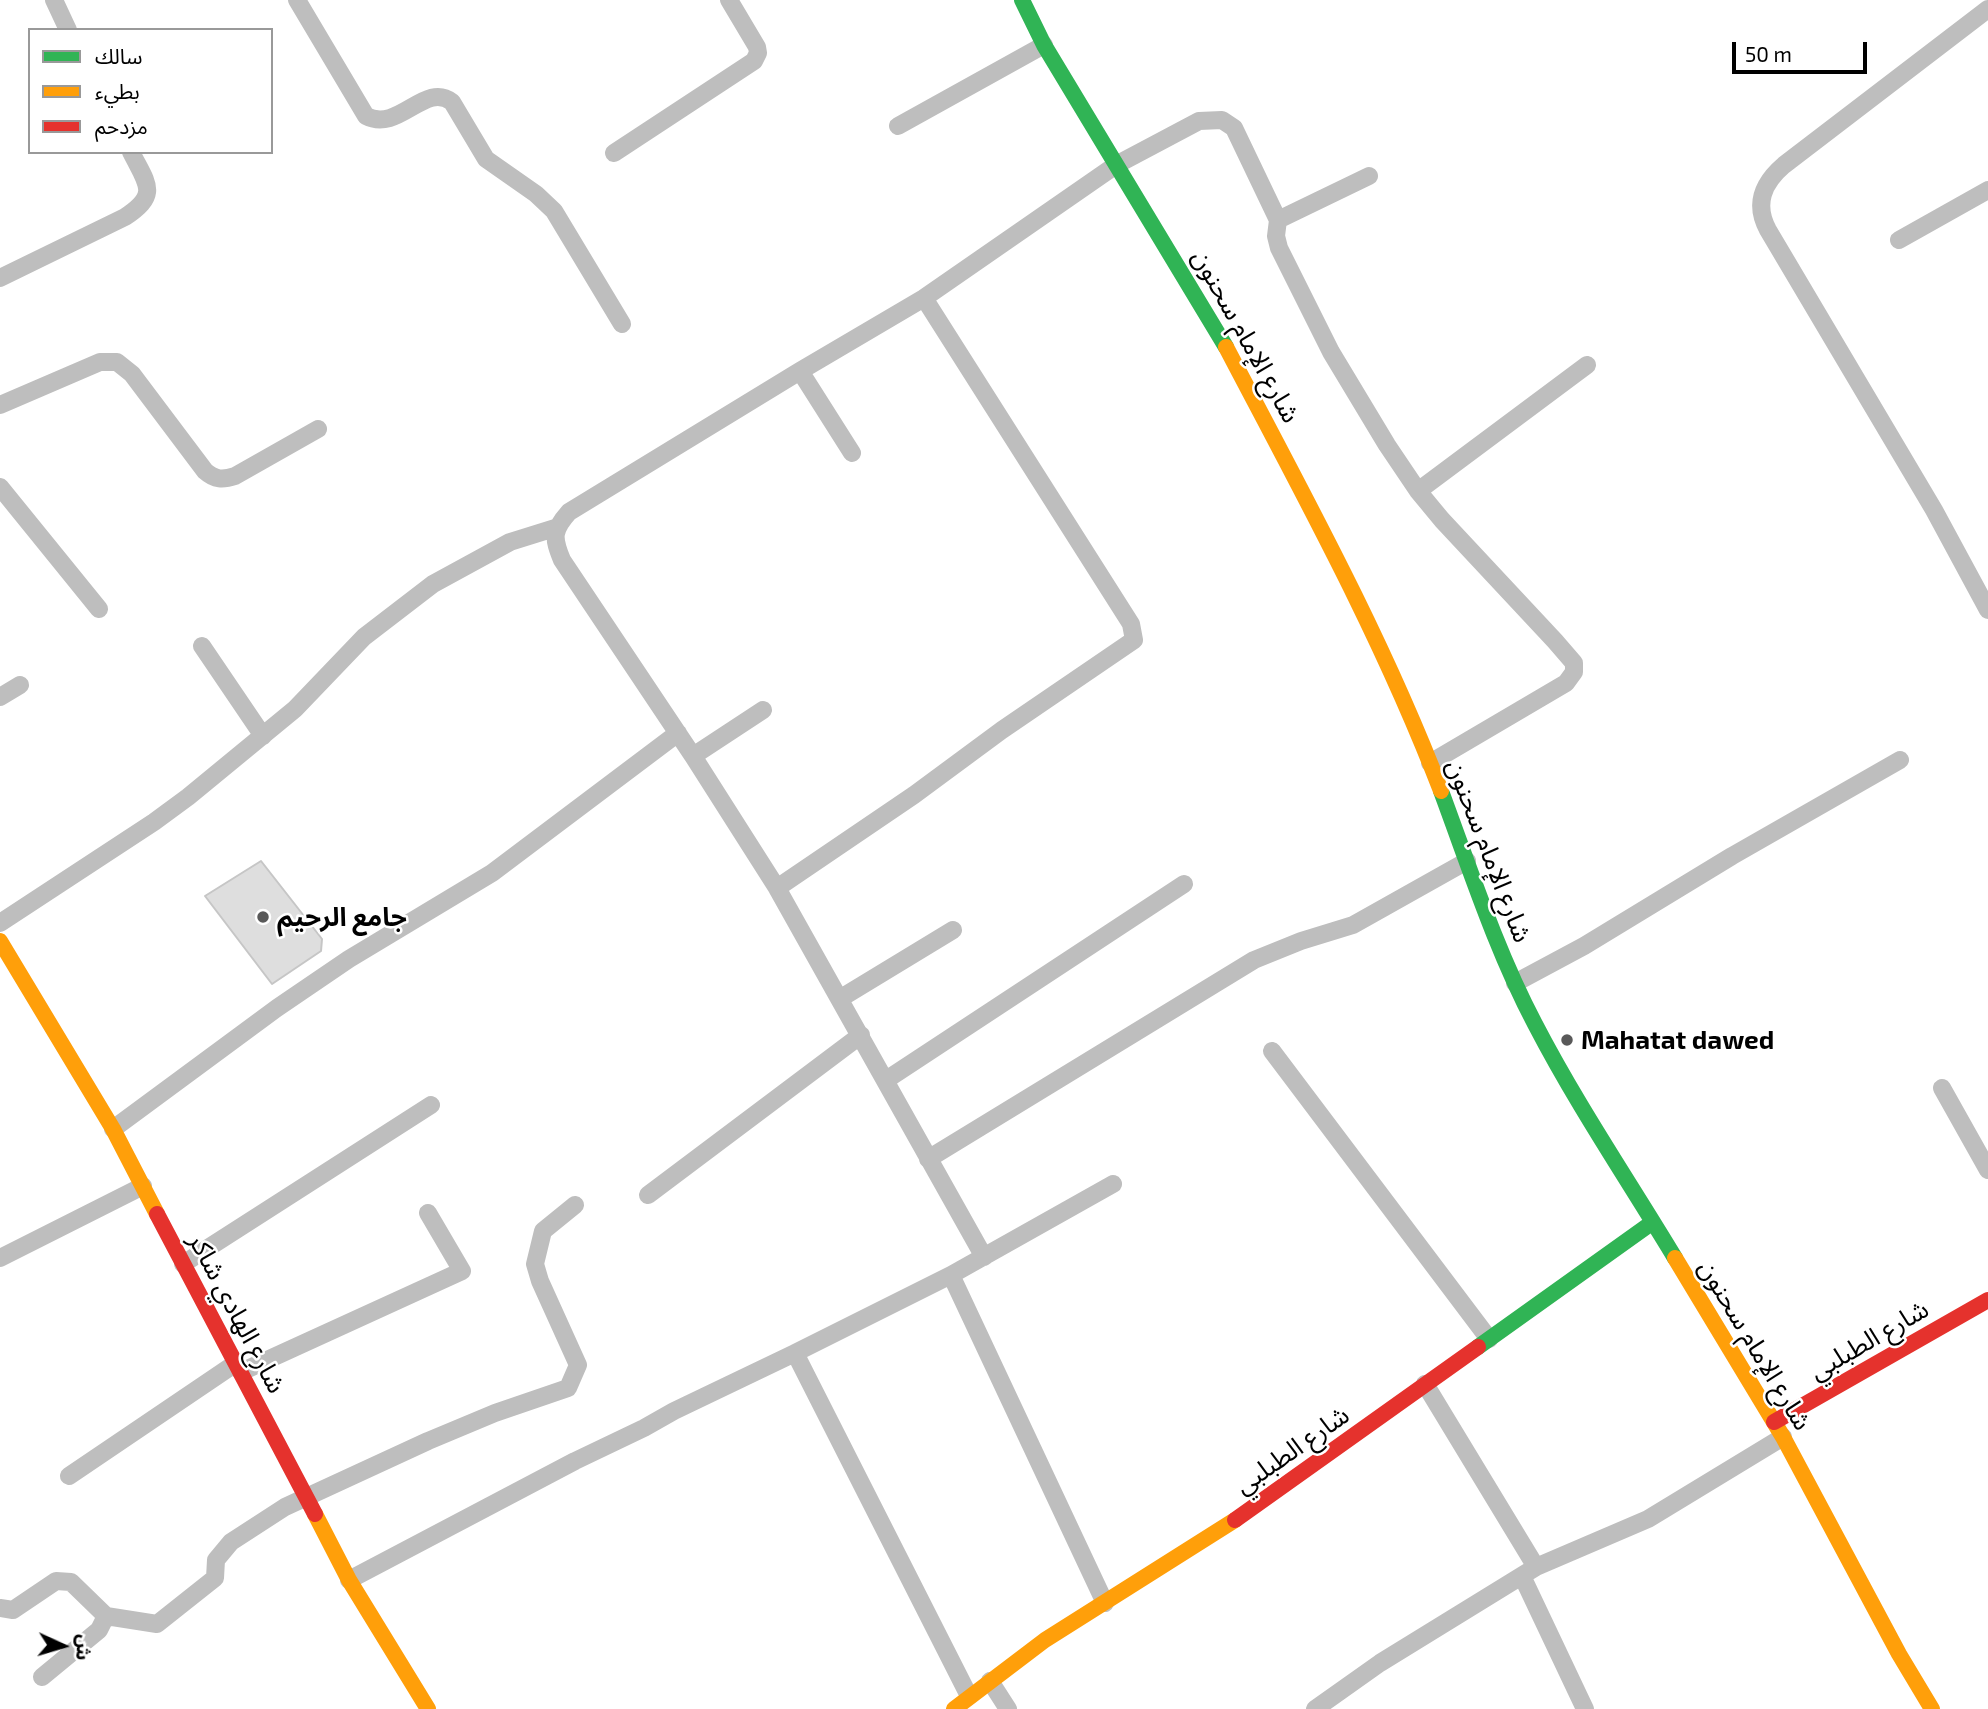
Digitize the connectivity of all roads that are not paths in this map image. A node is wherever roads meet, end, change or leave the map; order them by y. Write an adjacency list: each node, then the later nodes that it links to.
1 (54, 0): 6 (street)
2 (297, 0): 18 (street)
3 (729, 0): 9 (street)
4 (1022, 0): 7 (street, شارع الإمام سحنون)
5 (1988, 9): 28 (street)
6 (67, 28)
7 (1044, 45): 8 (street); 11 (street, شارع الإمام سحنون)
8 (898, 126)
9 (614, 153)
10 (132, 154): 16 (street)
11 (1116, 165): 14 (street); 17 (street); 37 (street, شارع الإمام سحنون)
12 (1368, 176): 14 (street)
13 (1988, 190): 15 (street)
14 (1278, 220): 25 (street)
15 (1899, 240)
16 (0, 278)
17 (924, 298): 20 (street); 40 (street)
18 (622, 324)
19 (1587, 365): 25 (street)
20 (800, 371): 23 (street); 26 (street)
21 (0, 405): 22 (street)
22 (318, 429)
23 (852, 453)
24 (0, 487): 27 (street)
25 (1418, 491): 37 (street)
26 (558, 527): 33 (street); 34 (street)
27 (99, 609)
28 (1988, 610)
29 (202, 646): 34 (street)
30 (20, 685): 31 (street)
31 (0, 697)
32 (763, 710): 35 (street)
33 (678, 733): 35 (street); 51 (street)
34 (262, 736): 41 (street)
35 (693, 756): 40 (street)
36 (1900, 760): 44 (street)
37 (1430, 763): 38 (street, شارع الإمام سحنون)
38 (1467, 861): 44 (street, شارع الإمام سحنون); 52 (street)
39 (1184, 884): 48 (street)
40 (776, 888): 45 (street)
41 (0, 923)
42 (953, 930): 45 (street)
43 (0, 941): 51 (street, شارع الهادي شاكر)
44 (1514, 983): 59 (street, شارع الإمام سحنون)
45 (841, 998): 46 (street)
46 (861, 1035): 48 (street); 56 (street)
47 (1272, 1051): 65 (street)
48 (886, 1080): 52 (street)
49 (1942, 1088): 53 (street)
50 (431, 1105): 62 (street)
51 (113, 1129): 55 (street, شارع الهادي شاكر)
52 (928, 1158): 60 (street)
53 (1988, 1170)
54 (1113, 1184): 60 (street)
55 (143, 1186): 61 (street); 62 (street, شارع الهادي شاكر)
56 (648, 1195)
57 (575, 1205): 71 (street)
58 (428, 1213): 67 (street)
59 (1653, 1222): 65 (street, شارع الطبلبي); 69 (street, شارع الإمام سحنون)
60 (984, 1257): 63 (street)
61 (0, 1258)
62 (183, 1264): 67 (street, شارع الهادي شاكر)
63 (951, 1275): 66 (street); 74 (street)
64 (1988, 1300): 69 (street, شارع الطبلبي)
65 (1489, 1339): 68 (street, شارع الطبلبي)
66 (795, 1353): 73 (street); 79 (street)
67 (238, 1367): 70 (street); 71 (street, شارع الهادي شاكر)
68 (1424, 1384): 72 (street); 74 (street, شارع الطبلبي)
69 (1778, 1430): 72 (street); 85 (street, شارع الإمام سحنون)
70 (68, 1476)
71 (307, 1498): 73 (street, شارع الهادي شاكر); 76 (street)
72 (1529, 1571): 83 (street); 84 (street)
73 (349, 1580): 80 (street, شارع الهادي شاكر)
74 (1105, 1603): 78 (street, شارع الطبلبي)
75 (0, 1608): 76 (street)
76 (106, 1616): 77 (street)
77 (43, 1677)
78 (990, 1681): 79 (street, شارع الطبلبي); 82 (street)
79 (970, 1696): 81 (street, شارع الطبلبي)
80 (428, 1709)
81 (954, 1709)
82 (1008, 1709)
83 (1315, 1709)
84 (1585, 1709)
85 (1931, 1709)

